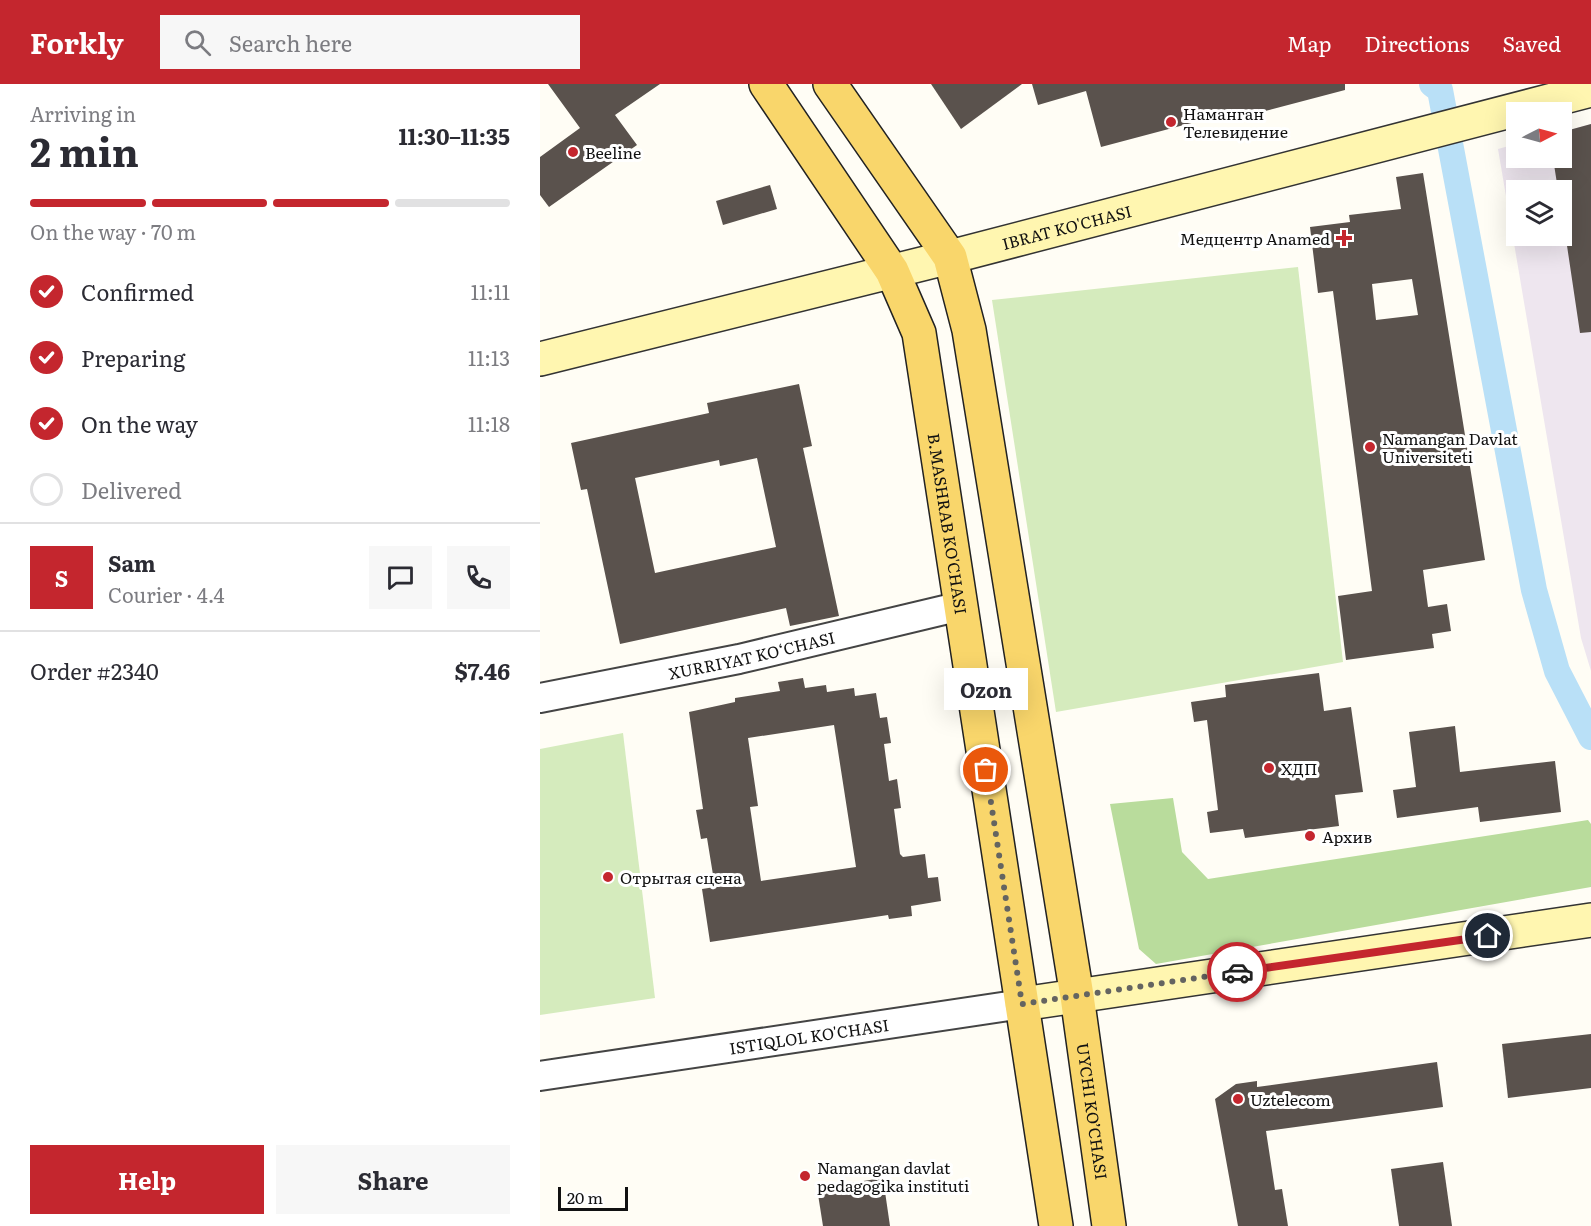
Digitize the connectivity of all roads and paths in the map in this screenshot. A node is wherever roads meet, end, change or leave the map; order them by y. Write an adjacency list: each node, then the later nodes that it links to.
1 (766, 84): 5 (main road, B.MASHRAB KO'CHASI)
2 (830, 84): 4 (main road)
3 (1591, 90): 4 (main road, IBRAT KO'CHASI)
4 (950, 257): 5 (main road, IBRAT KO'CHASI); 10 (main road)
5 (892, 271): 6 (main road, IBRAT KO'CHASI); 7 (main road, B.MASHRAB KO'CHASI)
6 (540, 359)
7 (961, 606): 8 (street, XURRIYAT KO‘CHASI); 11 (main road, B.MASHRAB KO'CHASI)
8 (540, 698)
9 (1591, 920): 10 (main road, ISTIQLOL KO'CHASI)
10 (1077, 996): 11 (main road, ISTIQLOL KO'CHASI); 14 (main road, UYCHI KO’CHASI)
11 (1022, 1004): 12 (street, ISTIQLOL KO'CHASI); 13 (main road)
12 (540, 1076)
13 (1056, 1226)
14 (1109, 1226)

